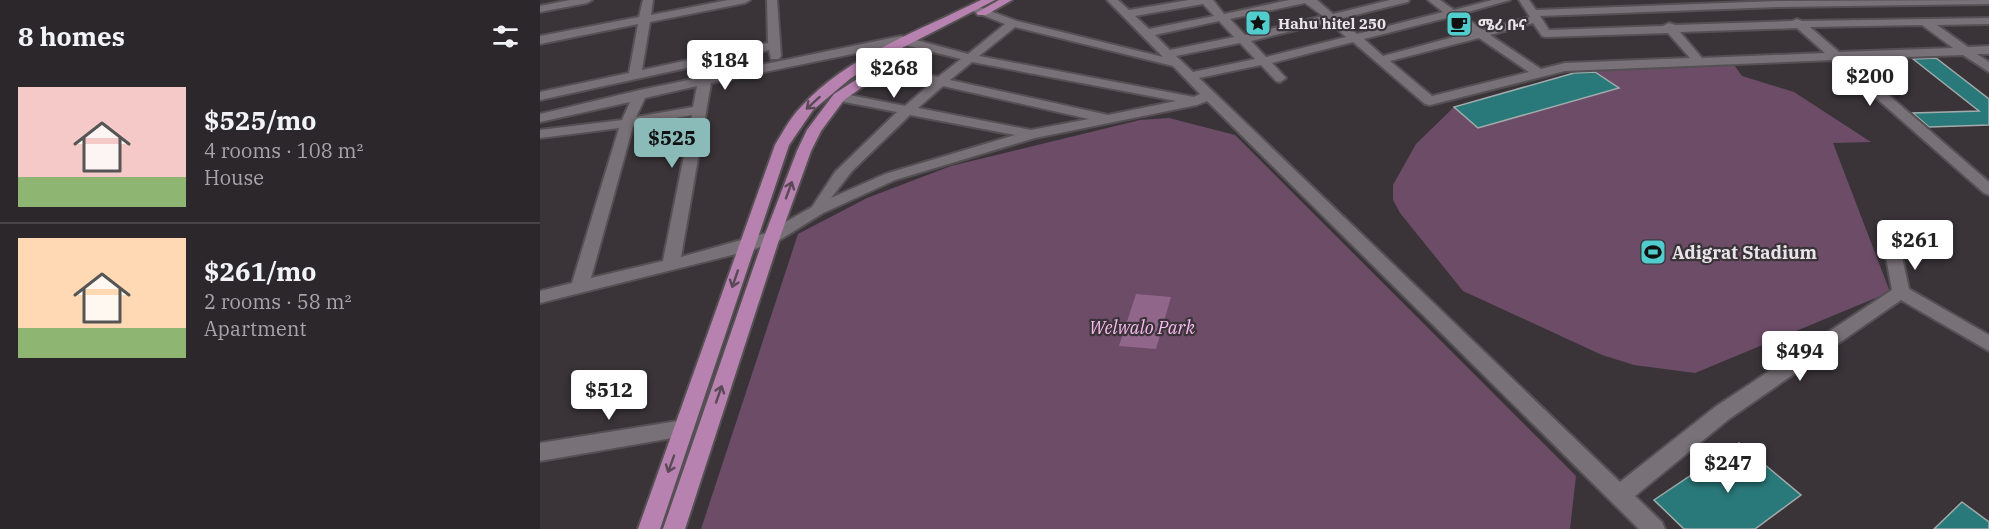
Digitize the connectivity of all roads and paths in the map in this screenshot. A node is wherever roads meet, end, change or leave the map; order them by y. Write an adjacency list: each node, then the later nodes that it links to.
1 (587, 0): 18 (street)
2 (648, 0): 24 (street)
3 (745, 0): 24 (street)
4 (772, 0): 37 (street)
5 (1007, 0): 17 (highway)
6 (1112, 0): 21 (street)
7 (1206, 0): 21 (street); 25 (street)
8 (1308, 0): 23 (street); 25 (street)
9 (1404, 0): 23 (street)
10 (1433, 0): 20 (street)
11 (1505, 0): 20 (street)
12 (1524, 0): 22 (street)
13 (1647, 0): 19 (street)
14 (1989, 1): 16 (street)
15 (1774, 2): 16 (street); 19 (street); 29 (street)
16 (1898, 2): 28 (street)
17 (983, 7): 27 (street); 36 (highway)
18 (540, 9)
19 (1656, 10): 22 (street); 30 (street)
20 (1452, 13): 32 (street); 33 (street)
21 (1128, 14): 31 (street)
22 (1535, 16): 30 (street); 32 (street)
23 (1331, 18): 33 (street); 34 (street)
24 (646, 19): 35 (street); 50 (street)
25 (1223, 19): 31 (street); 34 (street)
26 (1989, 21): 28 (street)
27 (1013, 23): 41 (street); 42 (street)
28 (1928, 23): 29 (street); 39 (street)
29 (1800, 24): 30 (street); 40 (street)
30 (1673, 30): 45 (street)
31 (1147, 33): 42 (street)
32 (1480, 33): 43 (street); 49 (street)
33 (1355, 38): 43 (street); 44 (street)
34 (1242, 39): 42 (street); 44 (street)
35 (540, 40)
36 (916, 43): 41 (street); 46 (street); 47 (highway); 69 (highway, one-way to 69)
37 (774, 45): 46 (street); 50 (street)
38 (1989, 50): 39 (street)
39 (1965, 51): 40 (street); 48 (street)
40 (1836, 56): 45 (street); 66 (street)
41 (970, 58): 54 (street); 58 (street)
42 (1173, 59): 51 (street)
43 (1381, 60): 49 (street)
44 (1264, 61): 51 (street); 52 (street)
45 (1699, 62): 49 (street)
46 (776, 65): 53 (street)
47 (879, 68): 54 (street); 57 (highway)
48 (1989, 68)
49 (1539, 74)
50 (635, 76): 56 (street)
51 (1190, 76): 58 (street)
52 (1280, 78)
53 (705, 80): 55 (street); 59 (street)
54 (942, 81): 60 (street); 62 (street)
55 (640, 94): 61 (street); 63 (street)
56 (540, 96)
57 (839, 97): 60 (street); 68 (highway, one-way to 57)
58 (1203, 98): 62 (street); 78 (street)
59 (700, 110): 63 (street); 71 (street)
60 (906, 110): 65 (street); 67 (street)
61 (540, 118)
62 (1113, 120): 65 (street)
63 (627, 123): 64 (street); 72 (street)
64 (540, 134)
65 (1032, 134): 67 (street)
66 (1989, 190)
67 (818, 210): 68 (street)
68 (772, 237): 69 (street); 80 (highway, one-way to 68)
69 (746, 246): 71 (street); 76 (highway, one-way to 76)
70 (1894, 257): 73 (street)
71 (671, 264): 72 (street)
72 (580, 286): 74 (street)
73 (1901, 292): 75 (street); 78 (street)
74 (540, 297)
75 (1989, 344)
76 (684, 428): 77 (street); 79 (highway, one-way to 79)
77 (540, 452)
78 (1618, 496): 81 (street)
79 (649, 529)
80 (674, 529)
81 (1654, 529)

